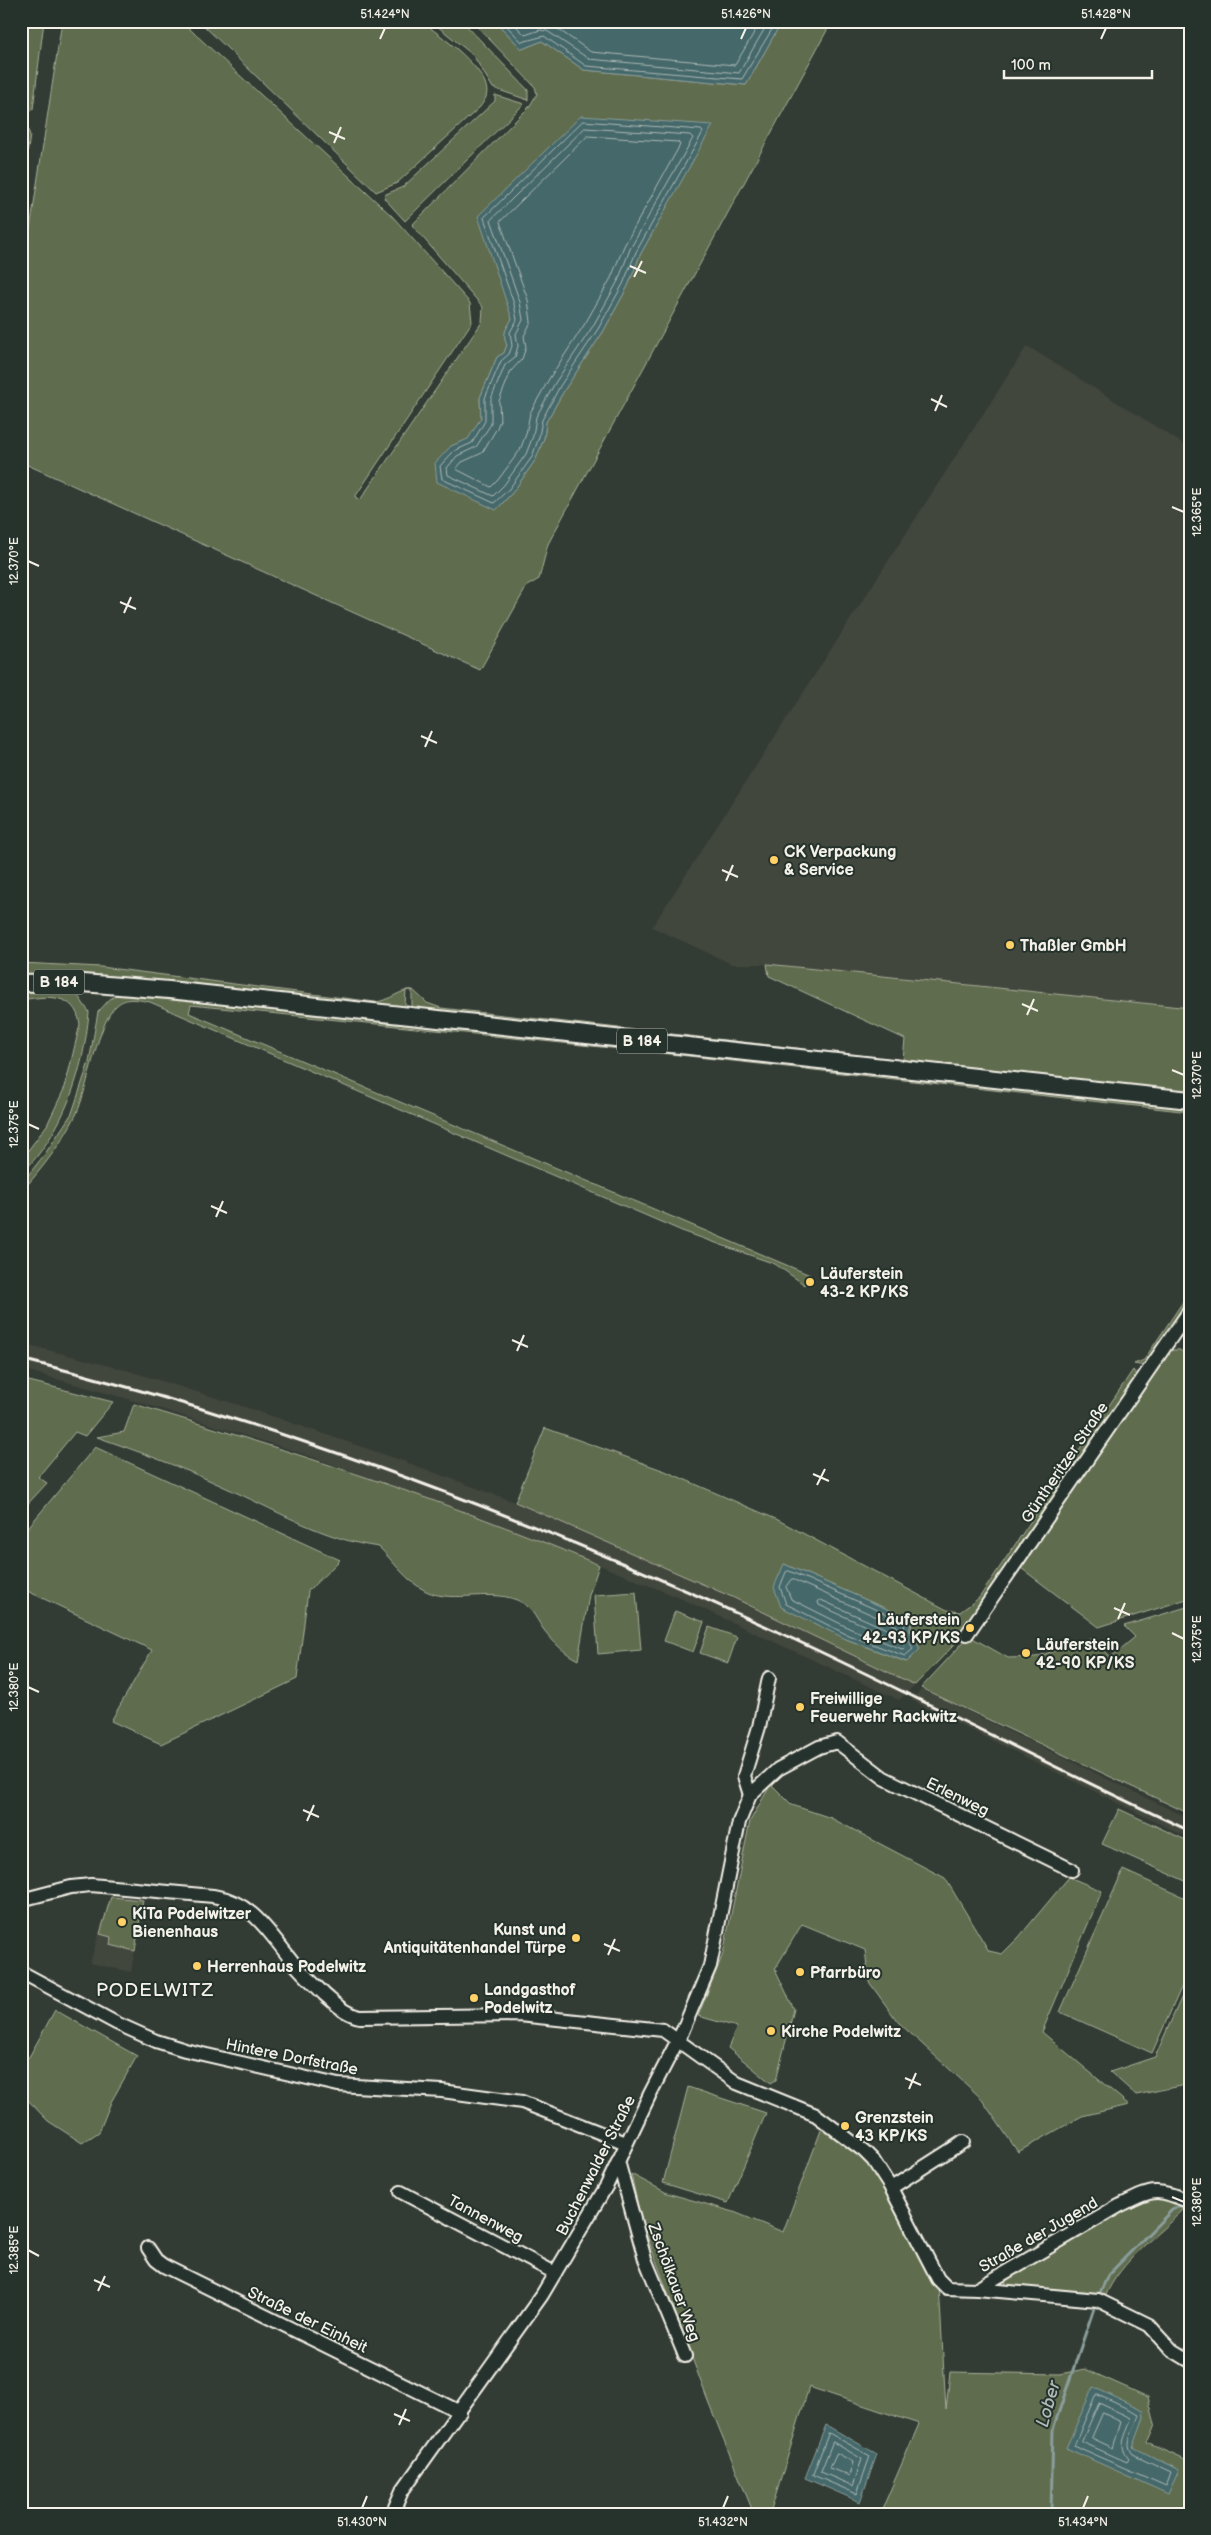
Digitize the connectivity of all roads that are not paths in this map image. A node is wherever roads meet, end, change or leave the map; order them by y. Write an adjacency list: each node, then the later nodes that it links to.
1 (21, 983): 2 (main road, B 184)
2 (1190, 1100)
3 (1188, 1312): 4 (street); 5 (street, Güntheritzer Straße)
4 (1190, 1338)
5 (967, 1634)
6 (768, 1678): 8 (street)
7 (836, 1742): 8 (street, Buchenwalder Straße); 9 (street, Erlenweg)
8 (750, 1795): 12 (street, Buchenwalder Straße)
9 (1072, 1870)
10 (21, 1900): 12 (street, Straße der Jugend)
11 (21, 1972): 14 (street, Hintere Dorfstraße)
12 (677, 2040): 14 (street, Buchenwalder Straße); 16 (street, Straße der Jugend)
13 (963, 2142): 16 (street)
14 (626, 2144): 15 (street, Buchenwalder Straße)
15 (618, 2162): 20 (street, Buchenwalder Straße); 22 (street, Zschölkauer Weg)
16 (891, 2188): 21 (street, Straße der Jugend)
17 (402, 2192): 20 (street, Tannenweg)
18 (1190, 2202): 21 (street, Straße der Jugend)
19 (148, 2248): 24 (street, Straße der Einheit)
20 (555, 2273): 24 (street, Buchenwalder Straße)
21 (978, 2289): 23 (street)
22 (685, 2356)
23 (1190, 2361)
24 (460, 2412): 25 (street, Buchenwalder Straße)
25 (392, 2514)

